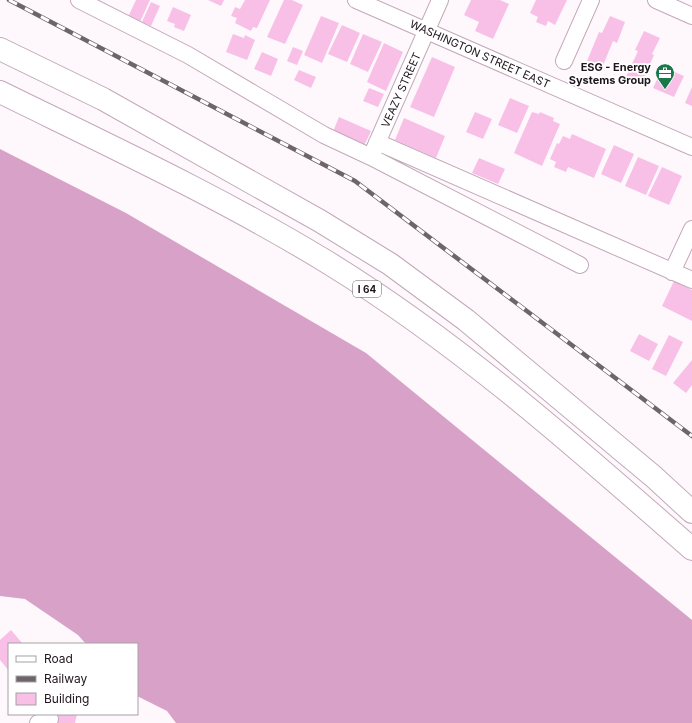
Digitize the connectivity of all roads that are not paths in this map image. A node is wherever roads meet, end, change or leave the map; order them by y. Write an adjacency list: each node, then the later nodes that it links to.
1 (79, 0): 13 (street)
2 (356, 0): 7 (street, WASHINGTON STREET EAST)
3 (440, 0): 7 (street, VEAZY STREET)
4 (592, 0): 9 (street)
5 (656, 0): 6 (street)
6 (692, 16)
7 (427, 30): 11 (street, VEAZY STREET); 12 (street, WASHINGTON STREET EAST)
8 (0, 49): 18 (highway)
9 (564, 60)
10 (0, 92): 19 (highway, I 64)
11 (377, 142): 13 (street, VEAZY STREET); 16 (street)
12 (692, 147)
13 (371, 157): 15 (street)
14 (692, 229): 16 (street)
15 (580, 265)
16 (672, 272): 17 (street)
17 (692, 280)
18 (692, 512)
19 (692, 549)

